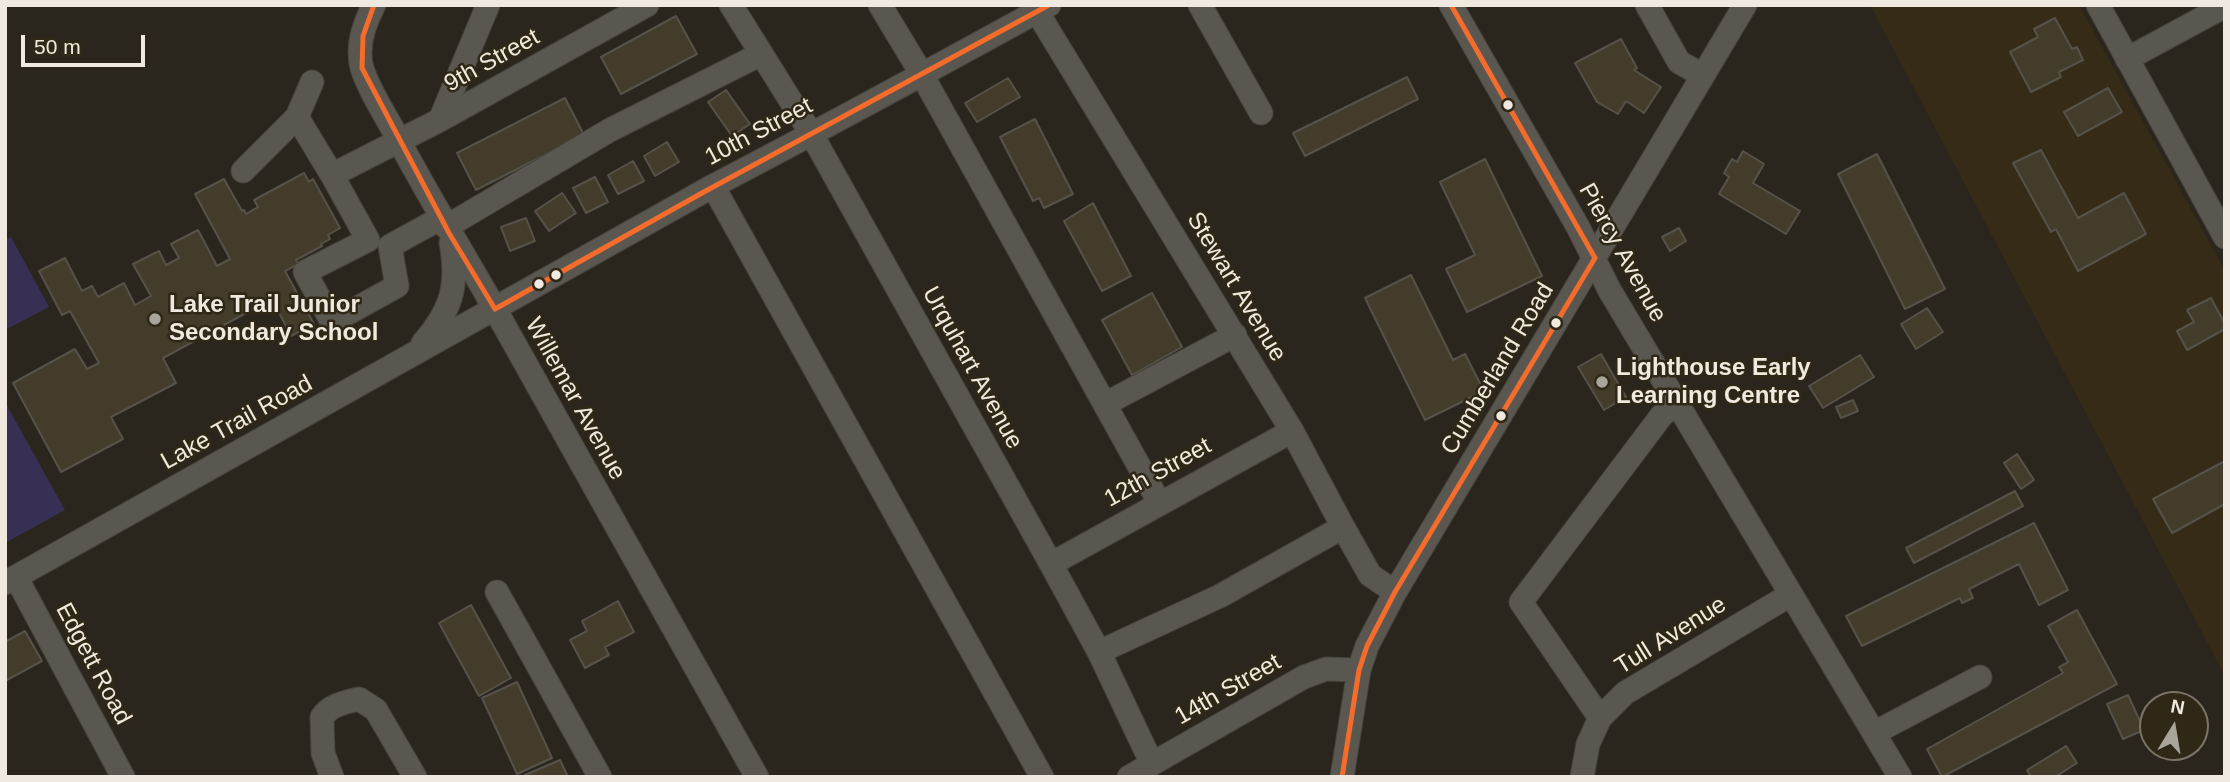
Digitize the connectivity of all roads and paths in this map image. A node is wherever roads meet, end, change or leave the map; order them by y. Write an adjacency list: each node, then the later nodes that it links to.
1 (374, 5): 22 (street, Willemar Avenue)
2 (488, 5): 20 (street)
3 (647, 5): 20 (street, 9th Street)
4 (731, 5): 13 (street, Urquhart Avenue)
5 (880, 5): 15 (street)
6 (1200, 5): 18 (street)
7 (1451, 5): 30 (street, Piercy Avenue)
8 (1647, 5): 16 (street)
9 (1745, 5): 16 (street, Cumberland Road)
10 (2098, 5): 14 (street)
11 (2225, 6): 14 (street)
12 (1040, 7): 15 (street, 10th Street); 32 (street, Stewart Avenue)
13 (761, 54): 21 (street, Urquhart Avenue); 27 (street)
14 (2127, 59): 26 (street)
15 (921, 73): 21 (street, 10th Street); 35 (street)
16 (1702, 75): 30 (street, Cumberland Road)
17 (312, 82): 19 (street)
18 (1261, 113)
19 (297, 117): 23 (street); 24 (street)
20 (440, 120): 22 (street, 9th Street)
21 (812, 135): 25 (street, 10th Street); 39 (street, Urquhart Avenue)
22 (399, 141): 24 (street, 9th Street); 27 (street, Willemar Avenue)
23 (243, 171)
24 (332, 175): 28 (street)
25 (713, 186): 31 (street, 10th Street); 55 (street)
26 (2222, 224)
27 (446, 226): 29 (street); 31 (street, Willemar Avenue); 33 (street)
28 (368, 240): 29 (street); 29 (street)
29 (390, 246)
30 (1595, 258): 34 (street, Piercy Avenue); 42 (street, Cumberland Road)
31 (495, 309): 33 (street, Lake Trail Road); 54 (street, Willemar Avenue)
32 (1235, 335): 35 (street); 36 (street, Stewart Avenue)
33 (411, 356): 40 (street, Lake Trail Road)
34 (1677, 403): 43 (street, Piercy Avenue); 47 (street)
35 (1105, 404): 37 (street)
36 (1292, 430): 37 (street, 12th Street); 38 (street, Stewart Avenue)
37 (1159, 502): 39 (street, 12th Street)
38 (1343, 527): 42 (street, Stewart Avenue); 44 (street)
39 (1051, 564): 44 (street, Urquhart Avenue)
40 (11, 580): 50 (street, Edgett Road)
41 (497, 592): 53 (street)
42 (1395, 592): 45 (street, Cumberland Road)
43 (1790, 595): 47 (street, Tull Avenue); 48 (street, Piercy Avenue)
44 (1099, 652): 49 (street, Urquhart Avenue)
45 (1359, 670): 49 (street, 14th Street); 57 (street, Cumberland Road)
46 (1980, 677): 48 (street)
47 (1600, 718): 58 (street, Tull Avenue)
48 (1874, 733): 59 (street, Piercy Avenue)
49 (1152, 764): 56 (street, 14th Street)
50 (123, 777)
51 (332, 777): 52 (street)
52 (415, 777)
53 (600, 777)
54 (757, 777)
55 (1042, 777)
56 (1129, 777)
57 (1342, 777)
58 (1582, 777)
59 (1900, 777)

